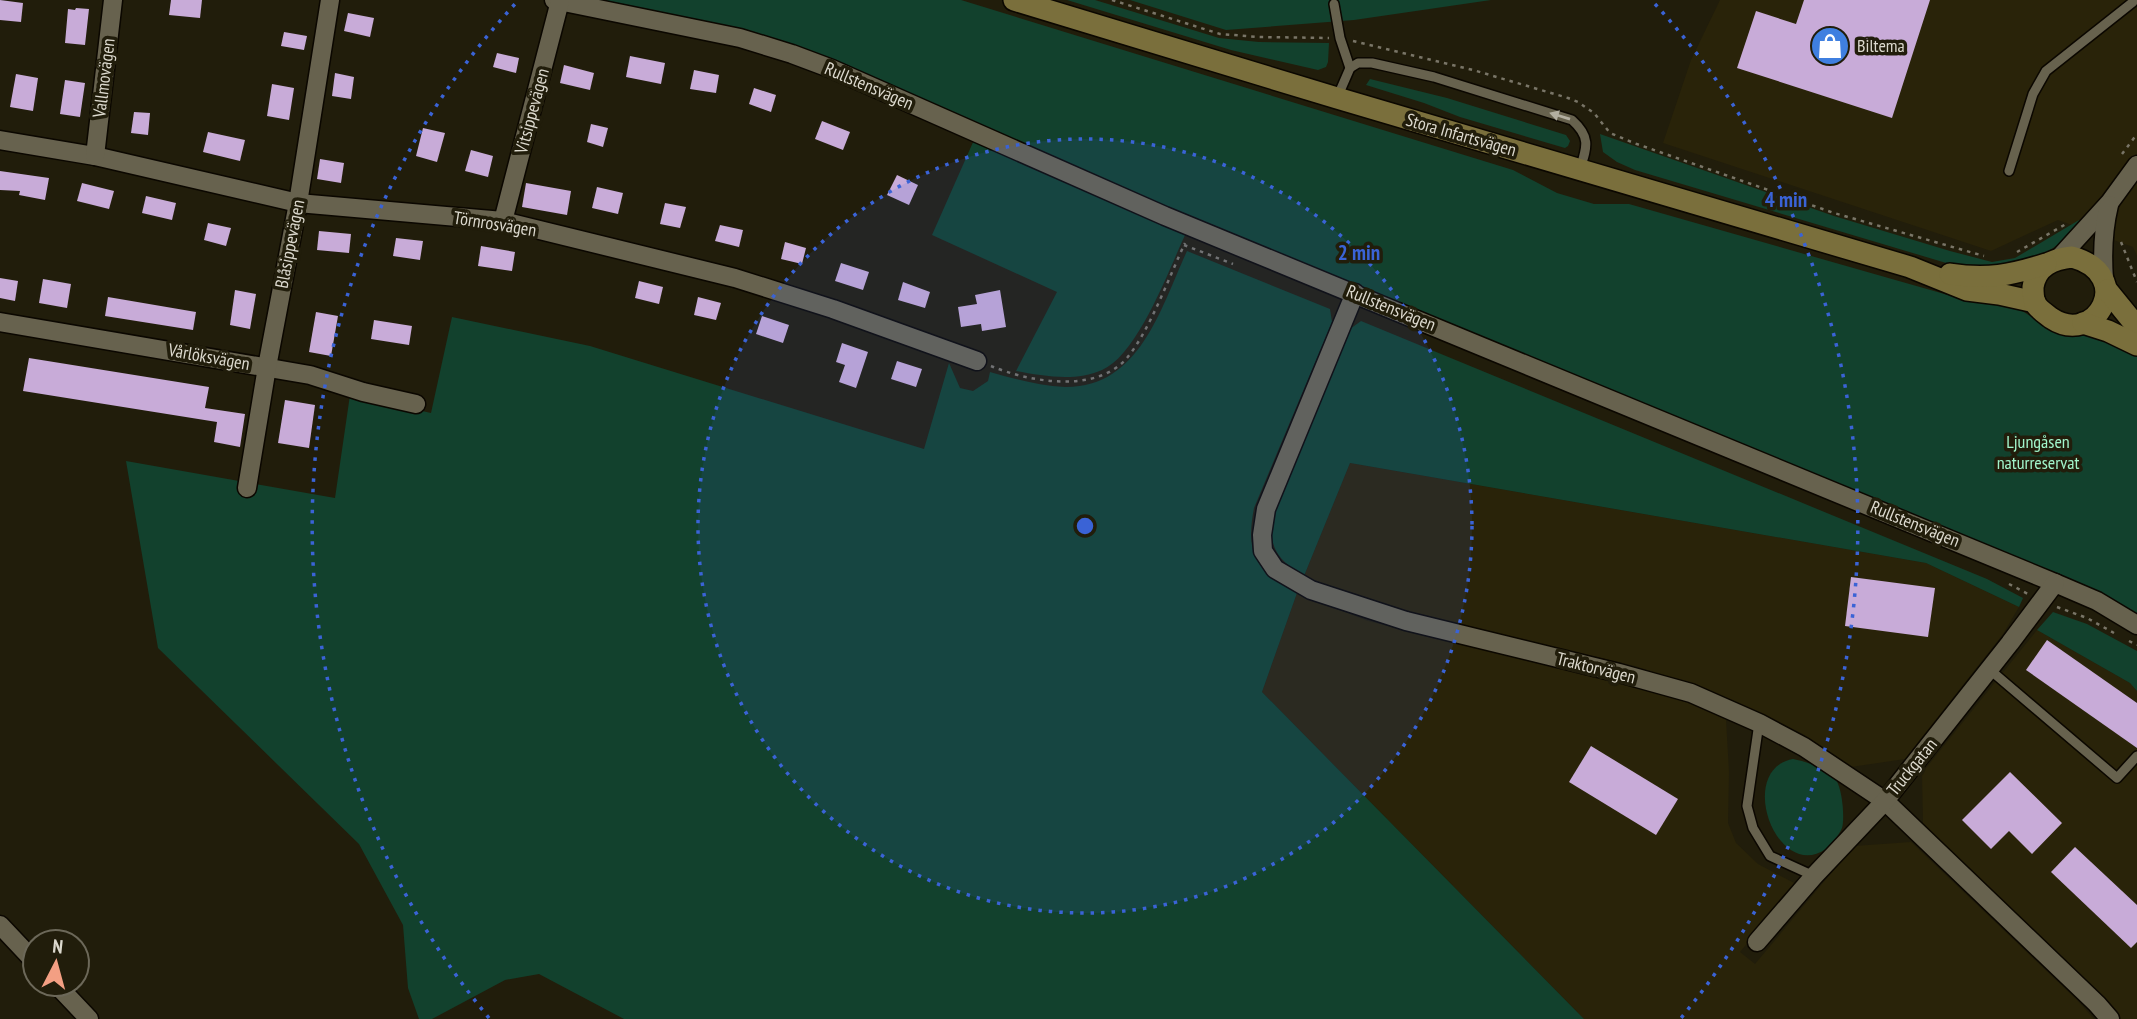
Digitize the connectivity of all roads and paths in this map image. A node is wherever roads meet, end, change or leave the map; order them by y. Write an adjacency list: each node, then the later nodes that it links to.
1 (113, 0): 12 (street, Vallmovägen)
2 (330, 0): 16 (street, Blåsippevägen)
3 (1014, 0): 10 (main road, Stora Infartsvägen)
4 (1112, 0): 8 (path)
5 (557, 1): 17 (street, Vitsippevägen); 19 (street, Rullstensvägen)
6 (2133, 2): 15 (lane)
7 (1334, 4): 8 (lane)
8 (1340, 38): 9 (lane); 21 (path)
9 (1350, 68): 10 (lane); 14 (lane, one-way to 9)
10 (1337, 98): 14 (main road, Stora Infartsvägen)
11 (0, 140): 12 (street, Törnrosvägen)
12 (95, 156): 16 (street, Törnrosvägen)
13 (2137, 165): 18 (street)
14 (1580, 169): 23 (main road, Stora Infartsvägen)
15 (2009, 172)
16 (298, 204): 17 (street, Törnrosvägen); 33 (street, Blåsippevägen)
17 (503, 221): 32 (street, Törnrosvägen)
18 (2098, 224): 20 (path); 22 (street); 24 (path); 25 (street)
19 (1192, 227): 26 (street, Rullstensvägen); 32 (path)
20 (2014, 254)
21 (1992, 258)
22 (2053, 261): 23 (main road, Stora Infartsvägen); 25 (main road); 27 (main road)
23 (1910, 267): 27 (main road, Stora Infartsvägen)
24 (2137, 282)
25 (2105, 285): 29 (main road); 30 (main road)
26 (1355, 293): 36 (street, Rullstensvägen); 39 (street, Traktorvägen)
27 (2035, 302): 29 (main road)
28 (0, 321): 33 (street, Vårlöksvägen)
29 (2083, 323): 31 (main road)
30 (2137, 327)
31 (2137, 345)
32 (977, 361)
33 (267, 367): 34 (street, Vårlöksvägen); 35 (street, Blåsippevägen)
34 (416, 404)
35 (247, 488)
36 (2055, 583): 37 (street, Rullstensvägen); 38 (street, Truckgatan)
37 (2137, 625)
38 (1989, 669): 40 (lane); 41 (street, Truckgatan)
39 (1759, 723): 41 (street, Traktorvägen); 42 (lane)
40 (2137, 756)
41 (1885, 801): 42 (street, Truckgatan); 48 (street, Traktorvägen)
42 (1814, 876): 44 (street, Truckgatan)
43 (0, 925): 45 (street)
44 (1757, 942)
45 (21, 947)
46 (69, 998): 47 (street)
47 (89, 1019)
48 (2110, 1019)

